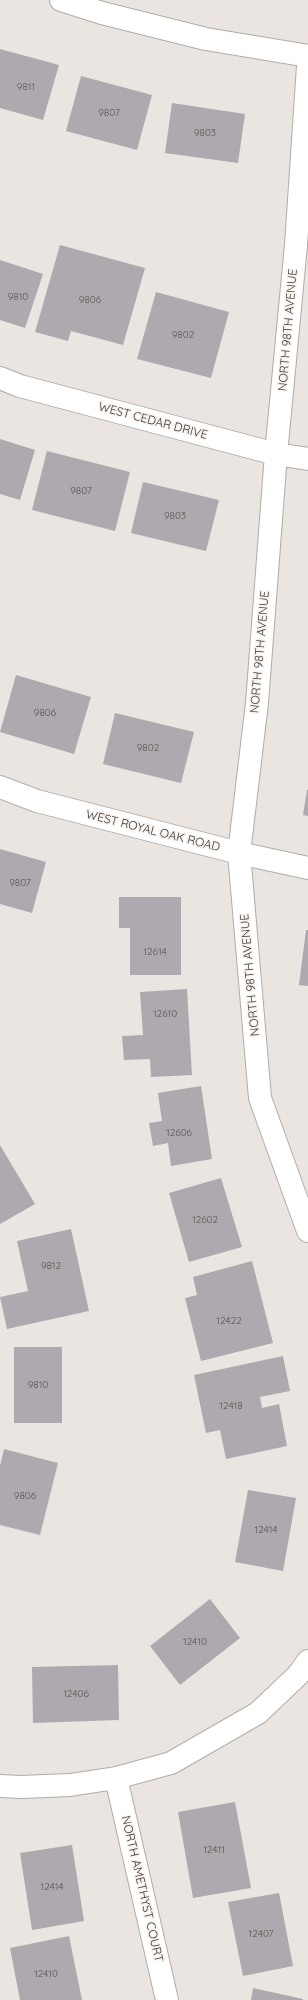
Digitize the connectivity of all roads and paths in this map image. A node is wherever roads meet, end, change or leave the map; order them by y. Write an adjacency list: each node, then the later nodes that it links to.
1 (61, 0): 2 (street)
2 (308, 56)
3 (308, 66): 5 (street, NORTH 98TH AVENUE)
4 (0, 378): 5 (street, WEST CEDAR DRIVE)
5 (276, 454): 6 (street, WEST CEDAR DRIVE); 8 (street, NORTH 98TH AVENUE)
6 (308, 459)
7 (0, 787): 8 (street, WEST ROYAL OAK ROAD)
8 (239, 853): 9 (street, WEST ROYAL OAK ROAD); 10 (street, NORTH 98TH AVENUE)
9 (308, 868)
10 (308, 1231)
11 (308, 1661): 12 (street)
12 (116, 1778): 13 (street); 14 (street, NORTH AMETHYST COURT)
13 (0, 1786)
14 (167, 2000)

